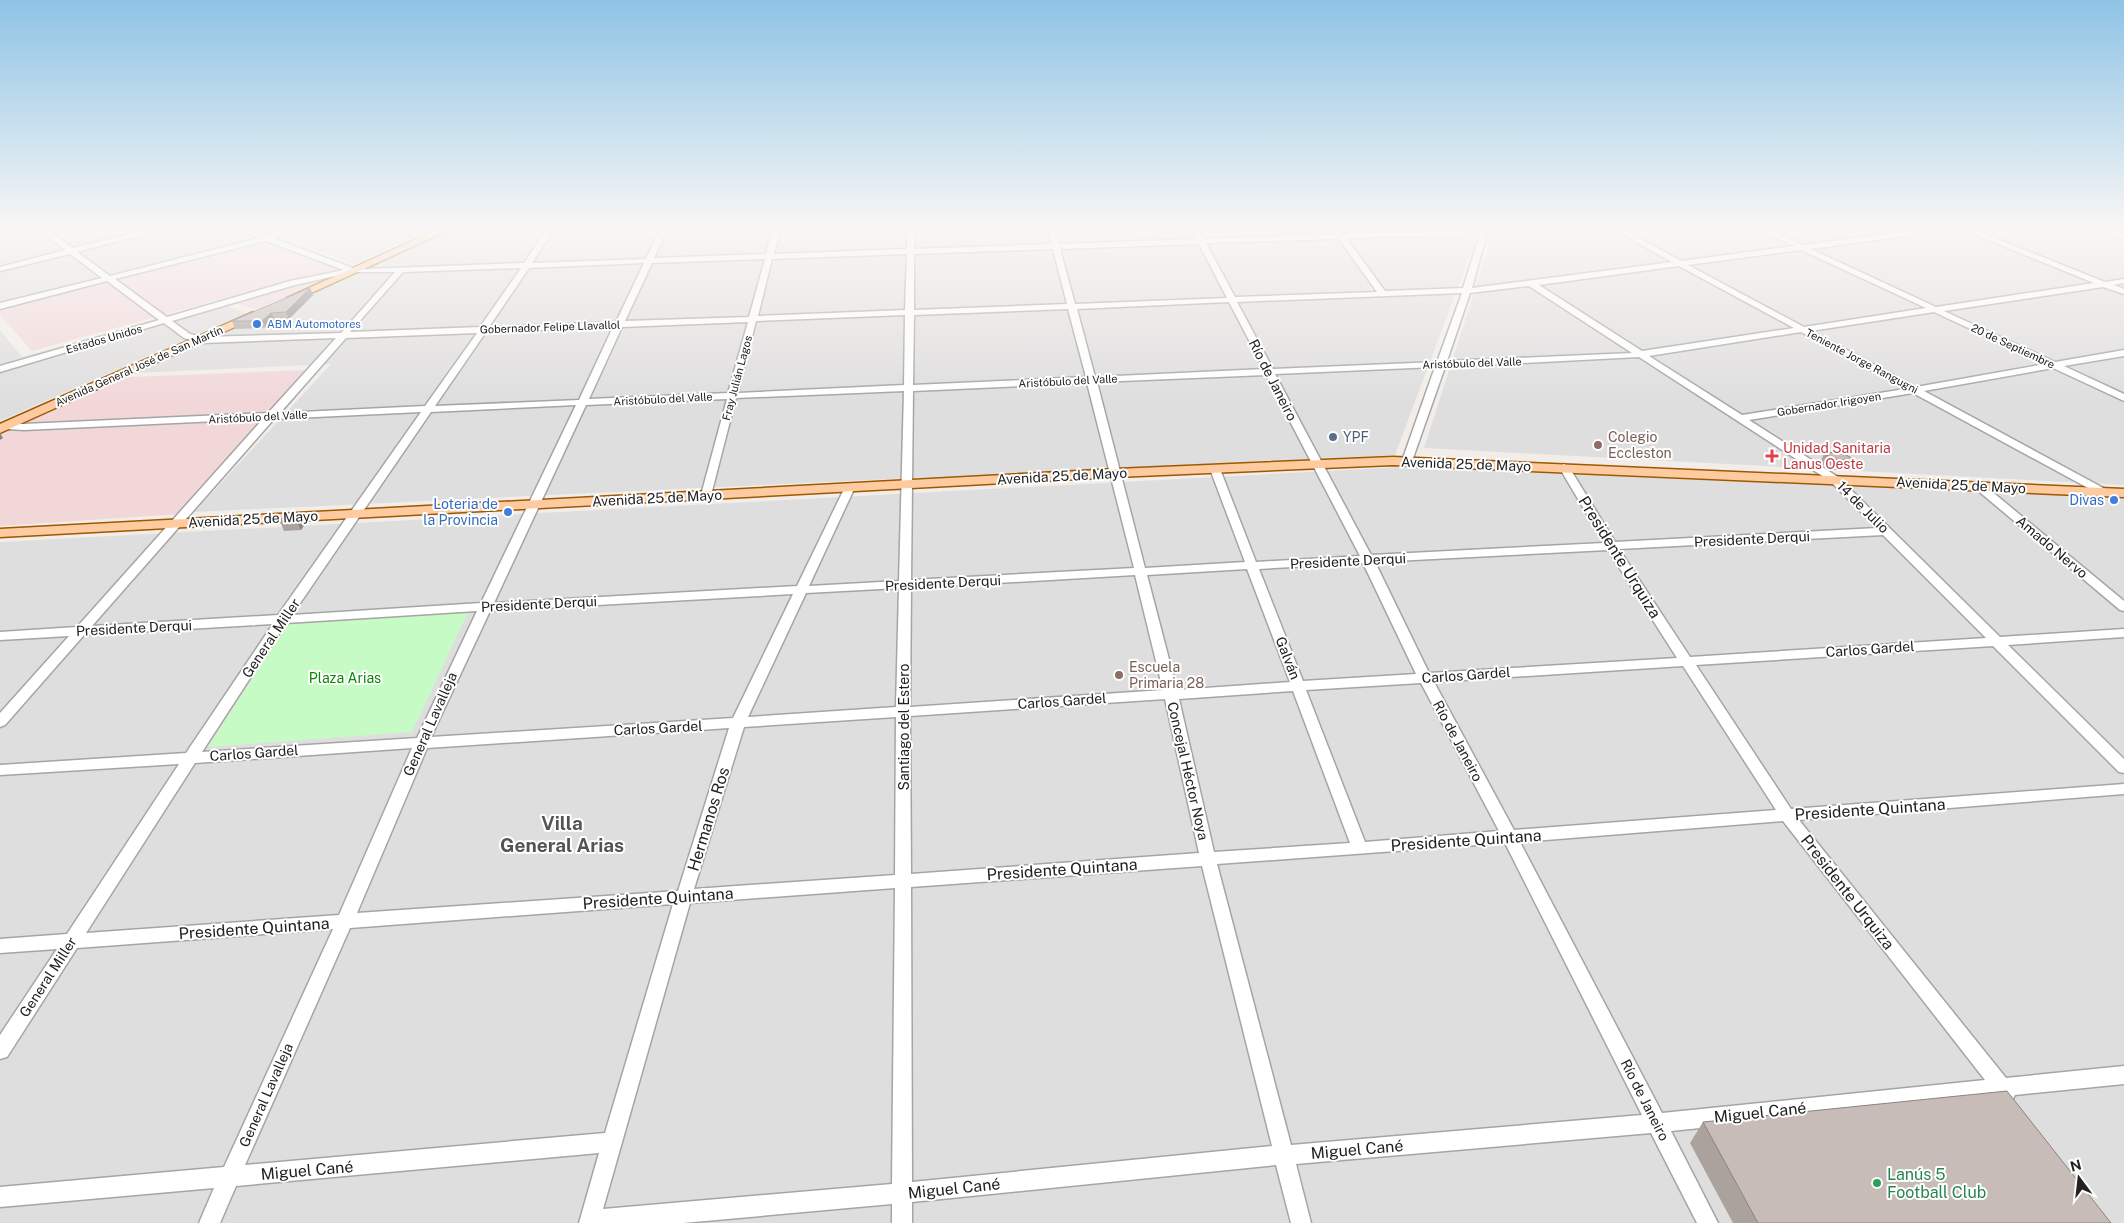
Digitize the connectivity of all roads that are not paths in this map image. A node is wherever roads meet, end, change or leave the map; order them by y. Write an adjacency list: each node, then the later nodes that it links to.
1 (69, 288): 22 (street)
2 (121, 288): 28 (street, Gobernador Felipe Llavallol)
3 (277, 288): 28 (street, Estados Unidos)
4 (313, 288): 21 (main road)
5 (385, 288): 32 (street)
6 (512, 288): 30 (street, General Miller)
7 (636, 288): 29 (street, General Lavalleja)
8 (760, 288): 27 (street, Fray Julián Lagos)
9 (910, 288): 26 (street, Santiago del Estero)
10 (1067, 288): 23 (street, Concejal Héctor Noya)
11 (1226, 288): 20 (street, Río de Janeiro)
12 (1378, 288): 19 (street)
13 (1488, 288): 18 (street, Gobernador Felipe Llavallol)
14 (1538, 288): 35 (street, 14 de Julio)
15 (1727, 288): 31 (street, Teniente Jorge Rangugni)
16 (1890, 288): 24 (street, 20 de Septiembre)
17 (2078, 288): 24 (street, Aristóbulo del Valle)
18 (1467, 290): 19 (street, Gobernador Felipe Llavallol); 36 (street)
19 (1382, 293): 20 (street, Gobernador Felipe Llavallol)
20 (1232, 299): 23 (street, Gobernador Felipe Llavallol); 39 (street, Río de Janeiro)
21 (280, 303)
22 (0, 306)
23 (1072, 306): 26 (street, Gobernador Felipe Llavallol); 40 (street, Concejal Héctor Noya)
24 (1937, 310): 31 (street, Aristóbulo del Valle); 37 (street, 20 de Septiembre)
25 (262, 311): 33 (main road, Avenida General José de San Martín)
26 (910, 313): 27 (street, Gobernador Felipe Llavallol); 41 (street, Santiago del Estero)
27 (752, 319): 29 (street, Gobernador Felipe Llavallol); 43 (street, Fray Julián Lagos)
28 (166, 321): 33 (street, Gobernador Felipe Llavallol); 38 (street, Estados Unidos)
29 (619, 324): 30 (street, Gobernador Felipe Llavallol); 45 (street, General Lavalleja)
30 (484, 330): 32 (street, Gobernador Felipe Llavallol); 46 (street, General Miller)
31 (1804, 330): 35 (street, Aristóbulo del Valle); 42 (street, Teniente Jorge Rangugni)
32 (342, 336): 33 (street, Gobernador Felipe Llavallol); 47 (street)
33 (198, 339): 49 (main road, Avenida General José de San Martín)
34 (2124, 353): 37 (street, Gobernador Irigoyen)
35 (1644, 355): 36 (street, Aristóbulo del Valle); 48 (street, 14 de Julio)
36 (1441, 364): 39 (street, Aristóbulo del Valle); 50 (street)
37 (2055, 365): 42 (street, Gobernador Irigoyen); 44 (street, 20 de Septiembre)
38 (0, 369)
39 (1269, 372): 40 (street, Aristóbulo del Valle); 51 (street, Río de Janeiro)
40 (1091, 380): 41 (street, Aristóbulo del Valle); 54 (street, Concejal Héctor Noya)
41 (907, 389): 43 (street, Aristóbulo del Valle); 56 (street, Santiago del Estero)
42 (1916, 390): 48 (street, Gobernador Irigoyen); 59 (street, Teniente Jorge Rangugni)
43 (732, 396): 45 (street, Aristóbulo del Valle); 61 (street, Fray Julián Lagos)
44 (2124, 398)
45 (582, 403): 46 (street, Aristóbulo del Valle); 62 (street, General Lavalleja)
46 (427, 409): 47 (street, Aristóbulo del Valle); 63 (street, General Miller)
47 (269, 417): 49 (street, Aristóbulo del Valle); 64 (street)
48 (1741, 418): 55 (street, 14 de Julio)
49 (3, 427)
50 (1407, 461): 51 (main road, Avenida 25 de Mayo); 52 (main road, Avenida 25 de Mayo)
51 (1317, 464): 53 (main road, Avenida 25 de Mayo); 68 (street, Río de Janeiro)
52 (1564, 467): 55 (main road, Avenida 25 de Mayo); 67 (street, Presidente Urquiza)
53 (1215, 469): 54 (main road, Avenida 25 de Mayo); 69 (street, Galván)
54 (1116, 473): 56 (main road, Avenida 25 de Mayo); 70 (street, Concejal Héctor Noya)
55 (1834, 479): 58 (main road, Avenida 25 de Mayo); 65 (street, 14 de Julio)
56 (908, 484): 57 (main road, Avenida 25 de Mayo); 71 (street, Santiago del Estero)
57 (850, 487): 61 (main road, Avenida 25 de Mayo); 72 (street, Hermanos Ros)
58 (1980, 487): 59 (main road, Avenida 25 de Mayo); 74 (street, Amado Nervo)
59 (2102, 492): 60 (main road, Avenida 25 de Mayo)
60 (2124, 493)
61 (706, 495): 62 (main road, Avenida 25 de Mayo)
62 (533, 505): 63 (main road, Avenida 25 de Mayo); 73 (street, General Lavalleja)
63 (357, 514): 64 (main road, Avenida 25 de Mayo); 75 (street, General Miller)
64 (175, 523): 66 (main road, Avenida 25 de Mayo); 76 (street)
65 (1886, 531): 67 (street, Presidente Derqui); 79 (street, 14 de Julio)
66 (0, 533)
67 (1612, 547): 68 (street, Presidente Derqui); 80 (street, Presidente Urquiza)
68 (1366, 560): 69 (street, Presidente Derqui); 81 (street, Río de Janeiro)
69 (1252, 566): 70 (street, Presidente Derqui); 82 (street, Galván)
70 (1140, 572): 71 (street, Presidente Derqui); 83 (street, Concejal Héctor Noya)
71 (906, 585): 72 (street, Presidente Derqui); 84 (street, Santiago del Estero)
72 (801, 590): 73 (street, Presidente Derqui); 86 (street, Hermanos Ros)
73 (485, 607): 75 (street, Presidente Derqui); 87 (street, General Lavalleja)
74 (2124, 607)
75 (283, 619): 76 (street, Presidente Derqui); 88 (street, General Miller)
76 (79, 631): 78 (street, Presidente Derqui); 85 (street)
77 (2124, 633): 79 (street, Carlos Gardel)
78 (0, 636)
79 (1995, 641): 80 (street, Carlos Gardel); 89 (street, 14 de Julio)
80 (1687, 661): 81 (street, Carlos Gardel); 92 (street, Presidente Urquiza)
81 (1425, 678): 82 (street, Carlos Gardel); 93 (street, Río de Janeiro)
82 (1299, 686): 83 (street, Carlos Gardel); 94 (street, Galván)
83 (1171, 694): 84 (street, Carlos Gardel); 95 (street, Concejal Héctor Noya)
84 (903, 712): 86 (street, Carlos Gardel); 96 (street, Santiago del Estero)
85 (0, 722)
86 (738, 723): 87 (street, Carlos Gardel); 97 (street, Hermanos Ros)
87 (422, 742): 88 (street, Carlos Gardel); 98 (street, General Lavalleja)
88 (192, 757): 90 (street, Carlos Gardel); 99 (street, General Miller)
89 (2124, 768)
90 (0, 770)
91 (2124, 789): 92 (street, Presidente Quintana)
92 (1787, 815): 93 (street, Presidente Quintana); 103 (street, Presidente Urquiza)
93 (1510, 837): 94 (street, Presidente Quintana); 104 (street, Río de Janeiro)
94 (1360, 848): 95 (street, Presidente Quintana)
95 (1208, 859): 96 (street, Presidente Quintana); 106 (street, Concejal Héctor Noya)
96 (904, 881): 97 (street, Presidente Quintana); 108 (street, Santiago del Estero)
97 (684, 896): 98 (street, Presidente Quintana); 105 (street, Hermanos Ros)
98 (345, 921): 99 (street, Presidente Quintana); 107 (street, General Lavalleja)
99 (72, 941): 100 (street, Presidente Quintana); 101 (street, General Miller)
100 (0, 946)
101 (0, 1051)
102 (2124, 1074): 103 (street, Miguel Cané)
103 (2007, 1095): 104 (street, Miguel Cané)
104 (1657, 1123): 106 (street, Miguel Cané); 114 (street, Río de Janeiro)
105 (613, 1142): 107 (street, Miguel Cané); 110 (street, Hermanos Ros)
106 (1284, 1155): 108 (street, Miguel Cané); 113 (street, Concejal Héctor Noya)
107 (230, 1177): 109 (street, Miguel Cané); 111 (street, General Lavalleja)
108 (902, 1193): 110 (street, Miguel Cané); 112 (street, Santiago del Estero)
109 (0, 1197)
110 (589, 1222)
111 (209, 1223)
112 (902, 1223)
113 (1301, 1223)
114 (1708, 1223)

